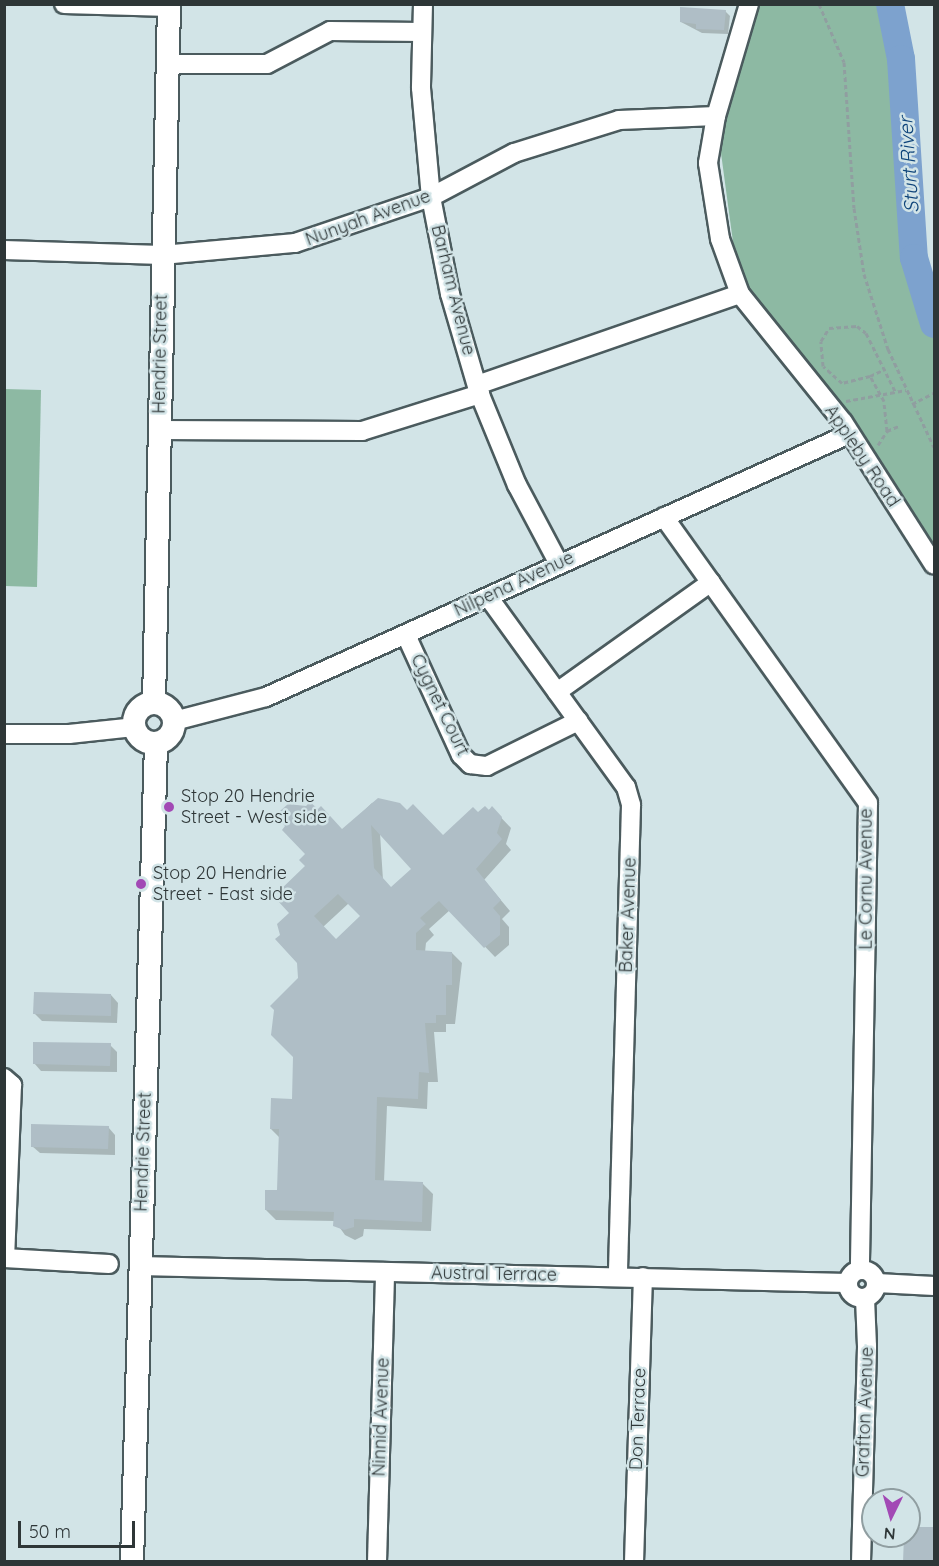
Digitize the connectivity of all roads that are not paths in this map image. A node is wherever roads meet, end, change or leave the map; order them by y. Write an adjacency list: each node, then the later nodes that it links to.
1 (64, 4): 4 (street)
2 (423, 4): 5 (street, Barham Avenue)
3 (749, 4): 7 (street, Appleby Road)
4 (169, 6): 6 (street, Hendrie Street)
5 (422, 32): 6 (street); 8 (street, Barham Avenue)
6 (167, 64): 10 (street, Hendrie Street)
7 (716, 116): 8 (street, Nunyah Avenue); 11 (street, Appleby Road)
8 (431, 197): 10 (street, Nunyah Avenue); 12 (street, Barham Avenue)
9 (4, 250): 10 (street, Nunyah Avenue)
10 (162, 255): 13 (street, Hendrie Street)
11 (740, 294): 12 (street); 14 (street, Appleby Road)
12 (479, 390): 13 (street); 16 (street, Barham Avenue)
13 (159, 430): 22 (street, Hendrie Street)
14 (849, 434): 15 (street, Nilpena Avenue); 17 (street, Appleby Road)
15 (664, 518): 16 (street, Nilpena Avenue); 18 (street, Le Cornu Avenue)
16 (558, 562): 19 (street, Nilpena Avenue)
17 (934, 565)
18 (711, 582): 21 (street); 34 (street, Le Cornu Avenue)
19 (489, 598): 20 (street, Nilpena Avenue); 21 (street, Baker Avenue)
20 (406, 635): 23 (street, Nilpena Avenue); 24 (street, Cygnet Court)
21 (557, 692): 24 (street, Baker Avenue)
22 (154, 703): 23 (street); 25 (street)
23 (174, 721): 27 (street)
24 (578, 721): 33 (street, Baker Avenue)
25 (134, 727): 26 (street); 27 (street)
26 (4, 734)
27 (156, 743): 31 (street, Hendrie Street)
28 (4, 1078): 29 (street)
29 (5, 1258): 30 (street)
30 (109, 1264)
31 (140, 1266): 32 (street, Austral Terrace); 39 (street, Hendrie Street)
32 (385, 1272): 33 (street, Austral Terrace); 40 (street, Ninnid Avenue)
33 (618, 1276): 35 (street, Austral Terrace)
34 (854, 1276): 35 (street, Austral Terrace); 36 (street); 38 (street)
35 (643, 1277): 41 (street, Don Terrace)
36 (877, 1283): 37 (street); 38 (street)
37 (934, 1286)
38 (865, 1298): 42 (street, Grafton Avenue)
39 (132, 1562)
40 (377, 1562)
41 (634, 1562)
42 (861, 1562)

